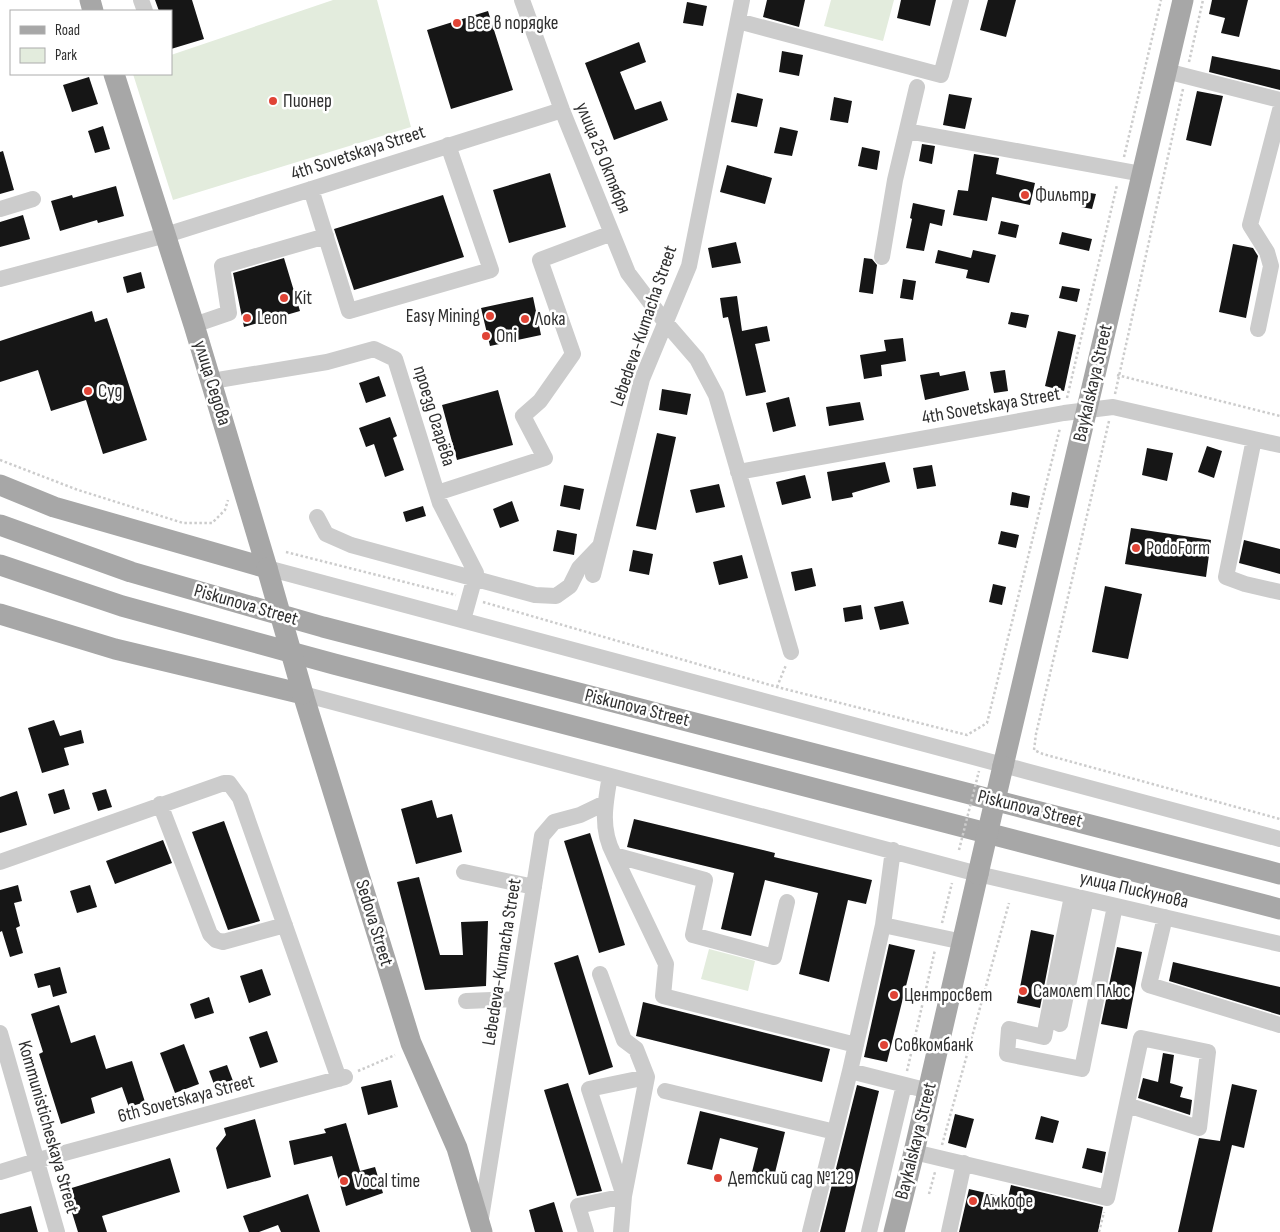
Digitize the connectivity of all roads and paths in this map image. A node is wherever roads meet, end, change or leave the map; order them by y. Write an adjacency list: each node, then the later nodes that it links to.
1 (522, 0): 12 (street, улица 25 Октября)
2 (742, 0): 7 (street, Lebedeva-Kumacha Street)
3 (961, 0): 7 (street)
4 (1161, 0): 16 (path)
5 (1184, 0): 8 (main road, Baykalskaya Street)
6 (1203, 0): 8 (path)
7 (738, 21): 27 (street, Lebedeva-Kumacha Street)
8 (1176, 73): 11 (street); 17 (main road, Baykalskaya Street); 30 (path)
9 (114, 75): 22 (main road, улица Седова)
10 (917, 87): 14 (street)
11 (1280, 100)
12 (562, 110): 15 (street, 4th Sovetskaya Street); 21 (street, улица 25 Октября)
13 (1280, 110): 25 (street)
14 (907, 131): 16 (street); 24 (street)
15 (448, 146): 18 (street, 4th Sovetskaya Street); 23 (street)
16 (1121, 170): 17 (street); 34 (path)
17 (1142, 174): 33 (main road, Baykalskaya Street)
18 (311, 189): 22 (street, 4th Sovetskaya Street); 23 (street)
19 (34, 199): 20 (street)
20 (0, 209)
21 (612, 234): 27 (street, улица 25 Октября); 41 (street)
22 (166, 235): 26 (street); 28 (main road, улица Седова)
23 (326, 236): 28 (street)
24 (882, 257)
25 (1276, 269): 29 (street)
26 (0, 279)
27 (665, 322): 39 (street, улица 25 Октября); 45 (street, Lebedeva-Kumacha Street)
28 (194, 325): 31 (main road, улица Седова)
29 (1258, 329)
30 (1117, 375): 32 (path); 35 (path)
31 (212, 381): 41 (street, проезд Огарёва); 48 (main road, улица Седова)
32 (1113, 407): 33 (street, 4th Sovetskaya Street); 36 (street, 4th Sovetskaya Street); 63 (path)
33 (1086, 411): 34 (street, 4th Sovetskaya Street); 58 (main road, Baykalskaya Street)
34 (1064, 413): 39 (street, 4th Sovetskaya Street); 56 (path)
35 (1280, 416)
36 (1254, 439): 37 (street, 4th Sovetskaya Street); 51 (street)
37 (1280, 445)
38 (0, 460): 42 (path)
39 (738, 472): 55 (street, улица 25 Октября)
40 (0, 486): 48 (main road, Piskunova Street)
41 (437, 493): 50 (street, проезд Огарёва)
42 (229, 498)
43 (317, 517): 50 (street)
44 (0, 525): 71 (main road, Piskunova Street)
45 (602, 544): 49 (street, Lebedeva-Kumacha Street); 50 (street)
46 (286, 552): 52 (path)
47 (0, 565): 78 (main road, Piskunova Street)
48 (268, 568): 54 (street, Piskunova Street); 57 (main road, улица Седова, bridge)
49 (593, 575)
50 (475, 576): 52 (street)
51 (1280, 592)
52 (470, 598): 54 (street); 56 (path)
53 (0, 614): 57 (main road)
54 (463, 620): 58 (street, Piskunova Street)
55 (791, 652): 56 (path)
56 (777, 687)
57 (303, 694): 60 (street); 100 (main road, Sedova Street)
58 (1003, 766): 64 (street); 70 (main road, Baykalskaya Street, bridge)
59 (979, 771): 66 (path, bridge)
60 (610, 776): 61 (street); 65 (street)
61 (605, 803): 67 (street); 73 (street, Lebedeva-Kumacha Street)
62 (160, 804): 68 (street); 80 (street); 80 (street)
63 (1280, 819)
64 (1280, 839)
65 (893, 850): 70 (street); 81 (street)
66 (959, 850)
67 (614, 855): 75 (street); 90 (street)
68 (0, 862)
69 (464, 872): 73 (street)
70 (978, 874): 74 (street, улица Пискунова); 83 (main road, Baykalskaya Street)
71 (1280, 874)
72 (952, 883): 82 (path)
73 (534, 887): 86 (street, Lebedeva-Kumacha Street)
74 (1079, 898): 77 (street, улица Пискунова); 77 (street)
75 (787, 902)
76 (1009, 903): 103 (path)
77 (1115, 906): 79 (street, улица Пискунова)
78 (1280, 909)
79 (1164, 918): 84 (street, улица Пискунова); 88 (street)
80 (285, 925): 94 (street)
81 (882, 925): 82 (street); 90 (street)
82 (939, 937): 83 (street); 95 (path)
83 (963, 942): 97 (main road, Baykalskaya Street)
84 (1280, 944)
85 (600, 974): 93 (street)
86 (516, 999): 87 (street); 101 (street, Lebedeva-Kumacha Street)
87 (466, 1001)
88 (1280, 1025)
89 (0, 1033): 104 (street, Kommunisticheskaya Street)
90 (856, 1045): 92 (street)
91 (395, 1055): 94 (path)
92 (850, 1071): 95 (street); 99 (street)
93 (647, 1077): 108 (street); 108 (street)
94 (342, 1078): 104 (street, 6th Sovetskaya Street)
95 (904, 1085): 97 (street); 115 (street)
96 (665, 1091): 99 (street)
97 (929, 1091): 102 (main road, Baykalskaya Street)
98 (1127, 1105): 98 (street); 109 (street)
99 (835, 1132): 114 (street)
100 (457, 1148): 101 (street); 110 (main road)
101 (492, 1149): 110 (street, Lebedeva-Kumacha Street)
102 (914, 1152): 103 (street); 116 (main road, Baykalskaya Street)
103 (938, 1157): 105 (street); 107 (path)
104 (36, 1160): 106 (street, 6th Sovetskaya Street); 111 (street, Kommunisticheskaya Street)
105 (964, 1162): 109 (street); 117 (street)
106 (0, 1172)
107 (929, 1194)
108 (624, 1196): 112 (street); 113 (street)
109 (1107, 1198): 118 (path)
110 (481, 1228)
111 (57, 1232)
112 (586, 1232)
113 (621, 1232)
114 (810, 1232)
115 (869, 1232)
116 (894, 1232)
117 (949, 1232)
118 (1099, 1232)

